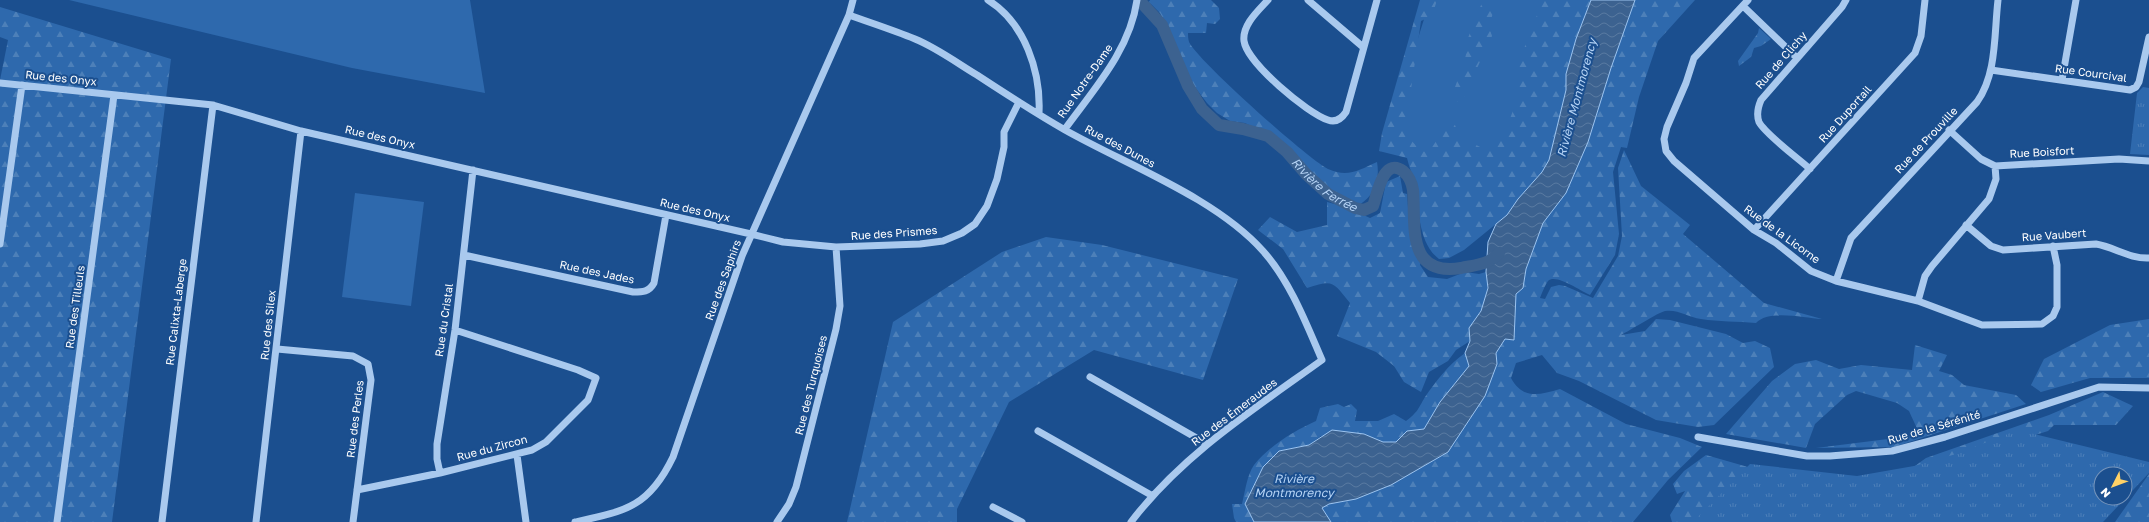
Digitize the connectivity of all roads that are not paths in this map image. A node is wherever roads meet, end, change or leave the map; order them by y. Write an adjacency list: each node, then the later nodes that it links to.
1 (853, 0): 13 (street, Rue des Saphirs)
2 (988, 0): 24 (street)
3 (1137, 0): 25 (street, Rue Notre-Dame)
4 (1268, 0): 15 (street)
5 (1308, 0): 15 (street)
6 (1377, 0): 15 (street)
7 (1748, 0): 12 (street, Rue de la Licorne)
8 (1846, 0): 16 (street, Rue de Clichy)
9 (1925, 0): 30 (street, Rue Duportail)
10 (1998, 0): 17 (street, Rue de Prouville)
11 (2076, 0): 18 (street)
12 (1743, 6): 16 (street); 34 (street, Rue de la Licorne)
13 (849, 15): 22 (street, Rue des Dunes); 35 (street, Rue des Saphirs)
14 (2149, 37): 18 (street, Rue Courcival)
15 (1363, 47)
16 (1797, 58): 30 (street, Rue de Clichy)
17 (1991, 70): 18 (street, Rue Courcival); 26 (street, Rue de Prouville)
18 (2062, 80)
19 (0, 83): 20 (street, Rue des Onyx)
20 (22, 85): 21 (street, Rue des Onyx); 36 (street)
21 (114, 95): 23 (street, Rue des Onyx); 56 (street, Rue des Tilleuls)
22 (1019, 102): 24 (street, Rue des Dunes); 38 (street, Rue des Prismes)
23 (213, 105): 27 (street, Rue des Onyx); 57 (street, Rue Calixta-Laberge)
24 (1039, 113): 25 (street, Rue des Dunes)
25 (1065, 130): 45 (street, Rue des Dunes)
26 (1950, 130): 29 (street, Rue Boisfort); 41 (street, Rue de Prouville)
27 (300, 131): 31 (street, Rue des Onyx); 44 (street, Rue des Silex)
28 (2149, 161): 29 (street, Rue Boisfort)
29 (1995, 166): 33 (street)
30 (1810, 169): 34 (street, Rue Duportail)
31 (474, 170): 32 (street, Rue des Onyx); 39 (street, Rue du Cristal)
32 (666, 215): 35 (street, Rue des Onyx); 39 (street, Rue des Jades)
33 (1966, 225): 37 (street, Rue Vaubert); 42 (street)
34 (1754, 230): 41 (street, Rue de la Licorne)
35 (751, 234): 38 (street, Rue des Prismes); 61 (street, Rue des Saphirs)
36 (0, 244)
37 (2053, 246): 40 (street, Rue Vaubert); 42 (street, Rue de la Licorne)
38 (836, 247): 62 (street, Rue des Turquoises)
39 (464, 255): 43 (street, Rue du Cristal)
40 (2149, 258)
41 (1836, 281): 42 (street, Rue de la Licorne)
42 (1918, 301)
43 (455, 330): 51 (street, Rue du Zircon); 52 (street, Rue du Cristal)
44 (277, 349): 53 (street, Rue des Perles); 58 (street, Rue des Silex)
45 (1322, 360): 50 (street, Rue des Émeraudes)
46 (1090, 377): 50 (street)
47 (2149, 388): 49 (street, Rue de la Sérénité)
48 (1038, 431): 54 (street)
49 (1698, 437)
50 (1207, 444): 54 (street, Rue des Émeraudes)
51 (517, 455): 52 (street, Rue du Zircon); 60 (street)
52 (440, 473): 53 (street, Rue du Zircon)
53 (357, 490): 59 (street, Rue des Perles)
54 (1151, 496): 64 (street, Rue des Émeraudes)
55 (993, 507): 63 (street)
56 (57, 522)
57 (162, 522)
58 (256, 522)
59 (353, 522)
60 (526, 522)
61 (575, 522)
62 (777, 522)
63 (1022, 522)
64 (1131, 522)

